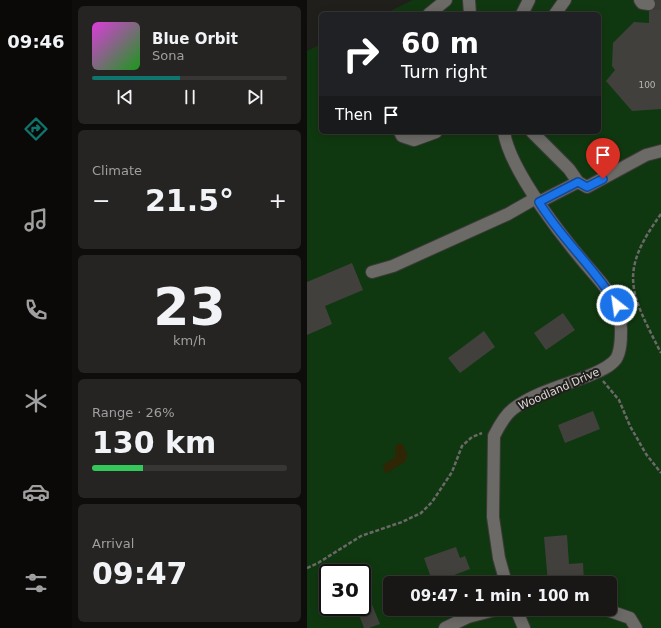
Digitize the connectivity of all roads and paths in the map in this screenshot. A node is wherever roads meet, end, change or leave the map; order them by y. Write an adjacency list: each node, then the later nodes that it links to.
1 (446, 0): 5 (street)
2 (469, 0): 6 (street)
3 (529, 0): 7 (street)
4 (565, 0): 8 (street)
5 (431, 12)
6 (470, 12)
7 (523, 12)
8 (556, 12)
9 (401, 134): 10 (street)
10 (430, 134)
11 (506, 134): 15 (street, Woodland Drive)
12 (534, 134): 14 (street)
13 (661, 151): 14 (street)
14 (578, 182): 15 (street)
15 (537, 200): 17 (street); 19 (street, Woodland Drive)
16 (661, 214): 18 (path)
17 (372, 272)
18 (661, 353)
19 (595, 372): 20 (street, Woodland Drive); 21 (path)
20 (499, 425): 22 (path); 23 (street, Woodland Drive)
21 (661, 473)
22 (307, 568)
23 (504, 576)
24 (617, 614): 29 (street)
25 (472, 616): 27 (street)
26 (519, 616): 28 (street)
27 (445, 628)
28 (524, 628)
29 (636, 628)

